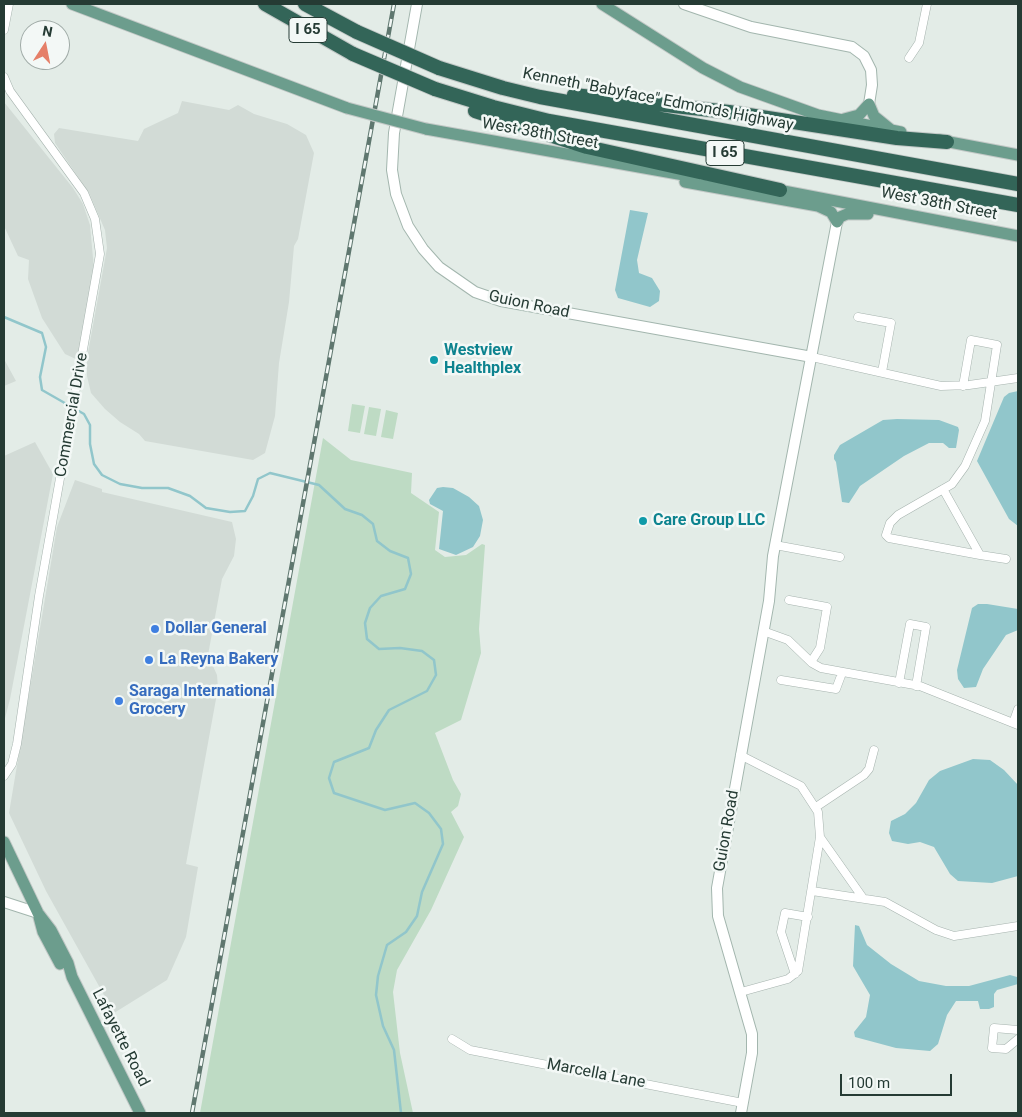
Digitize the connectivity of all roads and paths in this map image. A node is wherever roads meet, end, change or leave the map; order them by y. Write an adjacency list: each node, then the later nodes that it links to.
1 (9, 4): 9 (street)
2 (72, 4): 19 (main road, West 38th Street, bridge)
3 (265, 4): 13 (highway, I 65, bridge)
4 (305, 4): 12 (highway, Kenneth "Babyface" Edmonds Highway / I 65, bridge)
5 (417, 4): 27 (street, Guion Road)
6 (602, 4): 15 (main road)
7 (684, 4): 14 (street)
8 (927, 4): 10 (street)
9 (4, 30)
10 (909, 58)
11 (4, 77): 48 (street, Commercial Drive)
12 (503, 88): 17 (highway); 20 (highway, Kenneth "Babyface" Edmonds Highway / I 65)
13 (435, 89): 21 (highway); 22 (highway, I 65)
14 (869, 104): 15 (main road); 16 (main road)
15 (837, 120): 16 (main road)
16 (891, 130): 17 (main road)
17 (947, 142): 18 (main road)
18 (1018, 155)
19 (627, 166): 21 (main road, West 38th Street); 24 (main road)
20 (1018, 184)
21 (780, 190): 23 (main road, West 38th Street)
22 (1018, 205)
23 (912, 216): 24 (main road); 25 (main road, West 38th Street)
24 (837, 222): 27 (street, Guion Road)
25 (1018, 236)
26 (858, 317): 28 (street)
27 (812, 357): 28 (street); 33 (street, Guion Road)
28 (882, 372): 31 (street)
29 (1018, 378): 30 (street)
30 (991, 382): 31 (street); 31 (street); 32 (street)
31 (963, 386)
32 (943, 489): 34 (street); 34 (street)
33 (775, 546): 35 (street); 38 (street, Guion Road)
34 (980, 555): 36 (street)
35 (840, 557)
36 (1006, 559)
37 (789, 600): 39 (street)
38 (763, 631): 39 (street); 47 (street, Guion Road)
39 (811, 662): 40 (street)
40 (842, 672): 41 (street); 42 (street)
41 (782, 680)
42 (899, 683): 43 (street); 43 (street)
43 (916, 686): 45 (street)
44 (1018, 709): 45 (street)
45 (1015, 724)
46 (874, 750): 49 (street)
47 (740, 755): 49 (street); 59 (street, Guion Road)
48 (4, 776)
49 (816, 807): 50 (street)
50 (820, 837): 52 (street); 53 (street)
51 (4, 842): 55 (main road, Lafayette Road)
52 (812, 891): 53 (street); 56 (street)
53 (863, 898): 57 (street)
54 (4, 902): 55 (street)
55 (38, 913): 64 (main road, Lafayette Road)
56 (808, 917): 58 (street); 58 (street)
57 (1018, 926)
58 (795, 974): 59 (street)
59 (741, 992): 63 (street, Guion Road)
60 (1018, 1030): 62 (street)
61 (452, 1039): 63 (street, Marcella Lane)
62 (1018, 1039)
63 (742, 1108)
64 (140, 1113)

